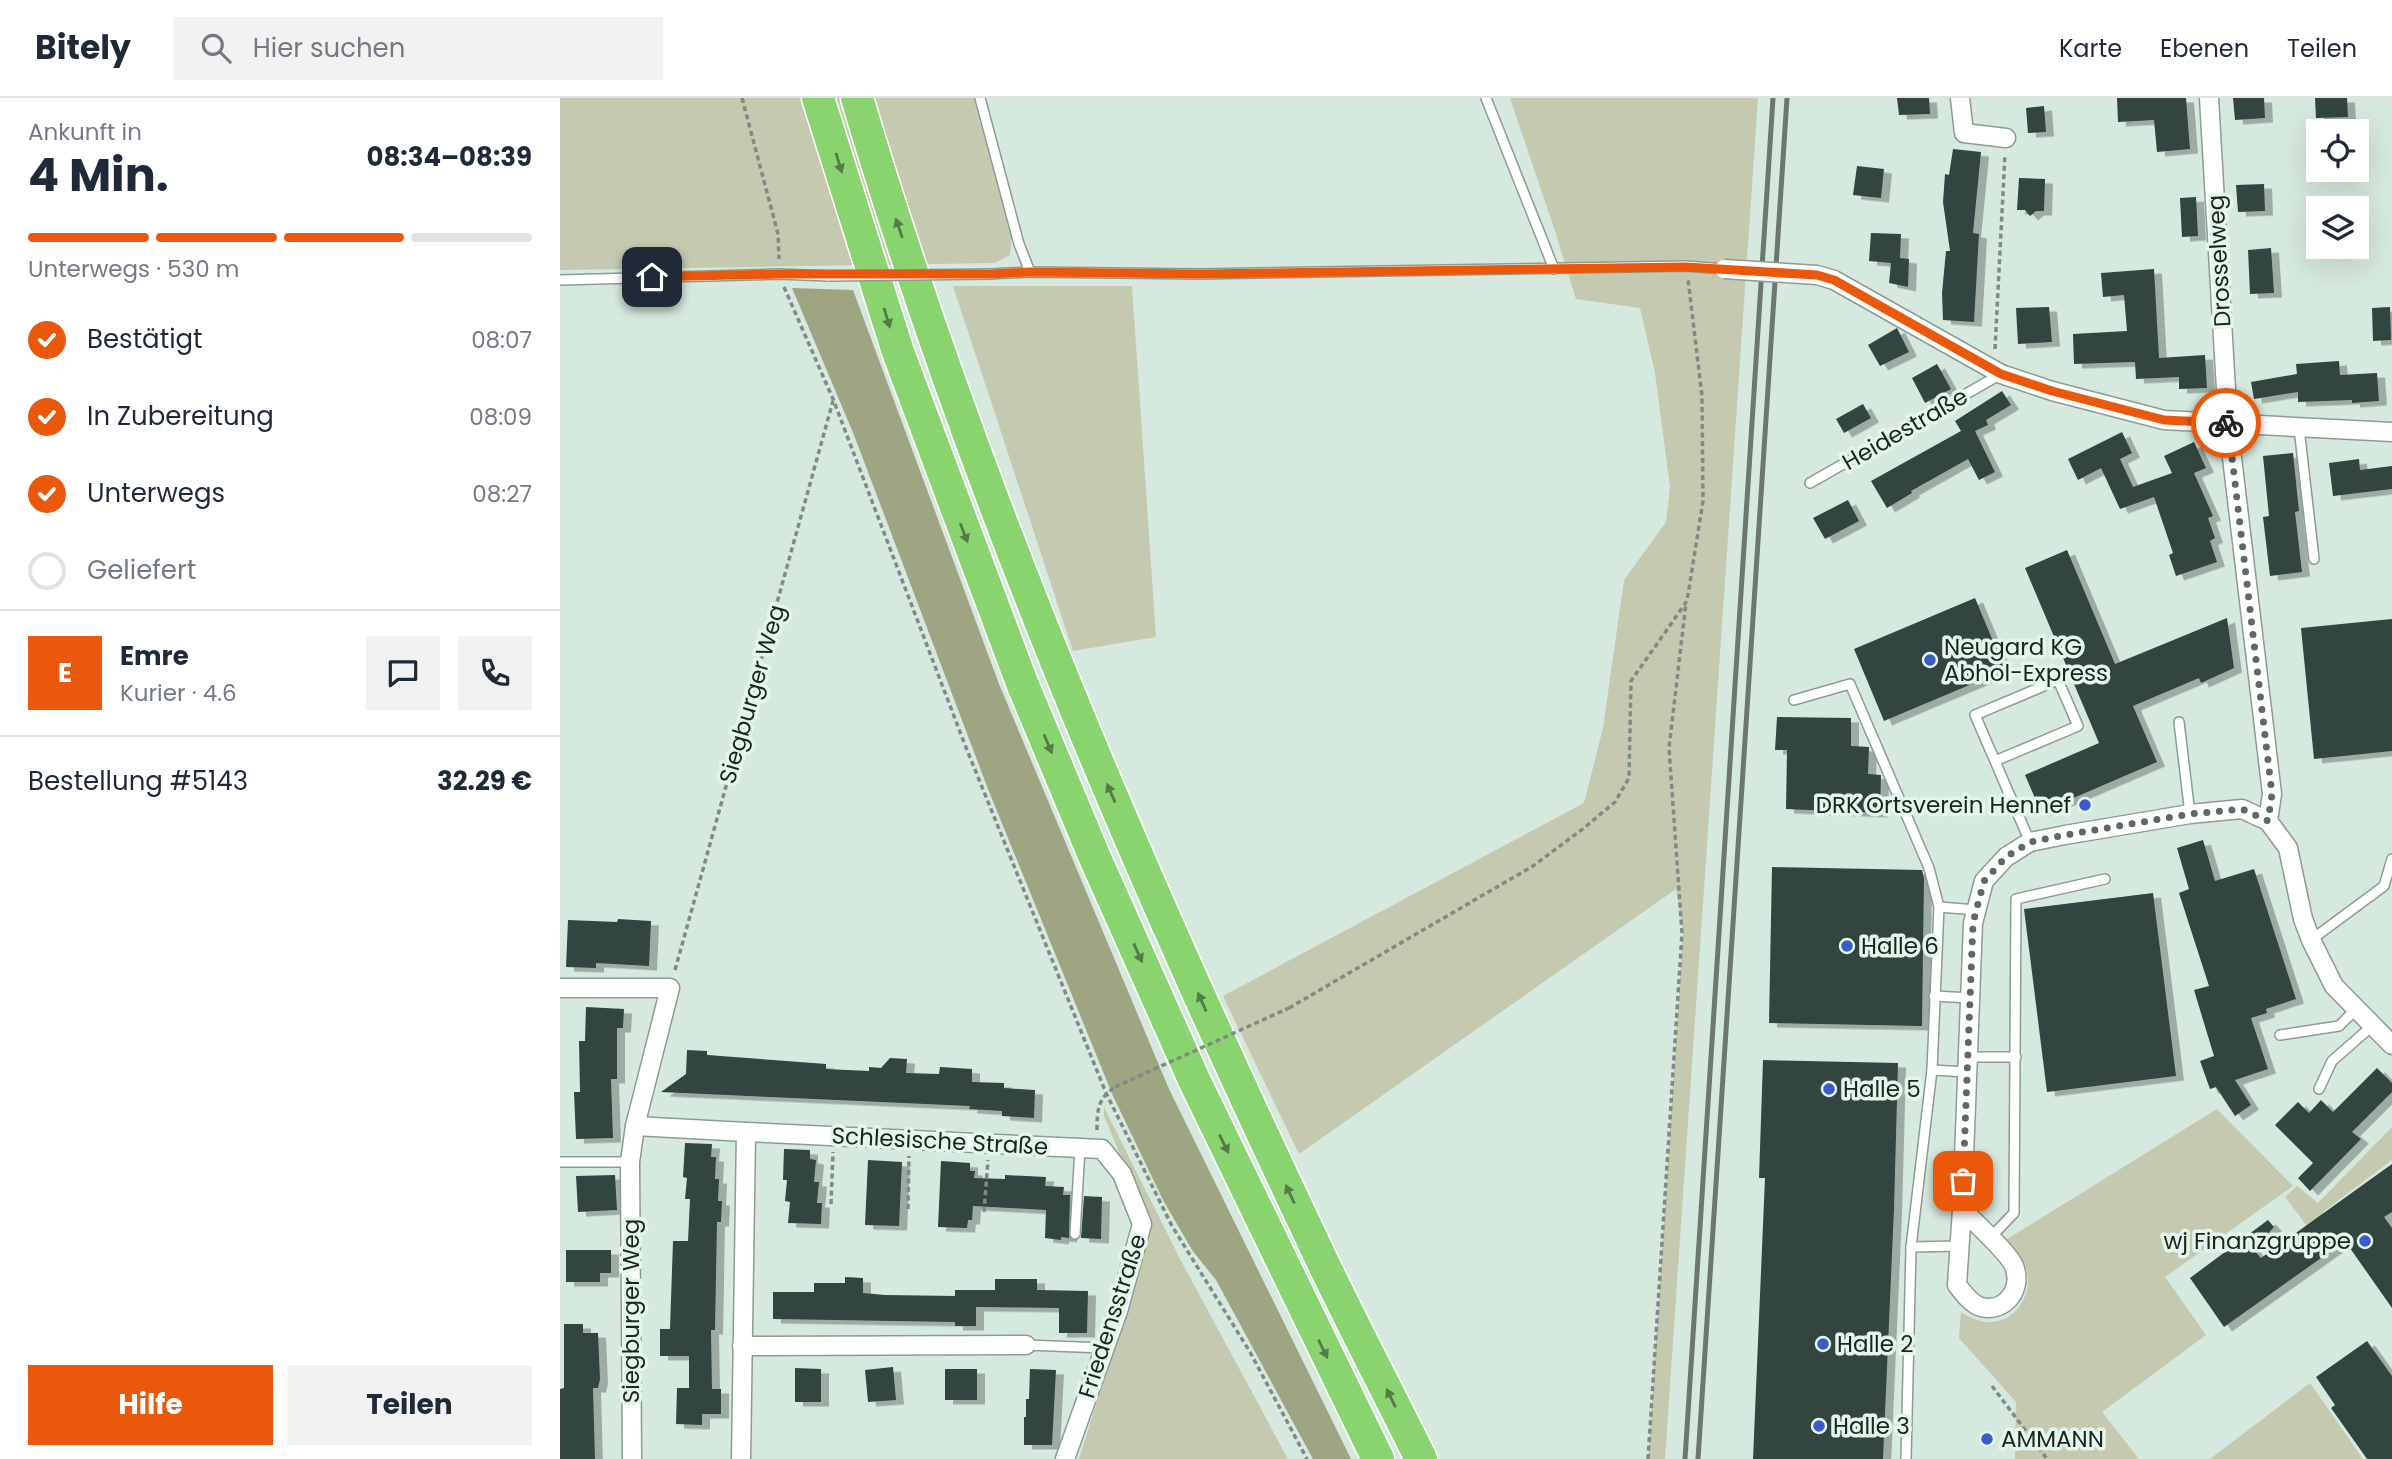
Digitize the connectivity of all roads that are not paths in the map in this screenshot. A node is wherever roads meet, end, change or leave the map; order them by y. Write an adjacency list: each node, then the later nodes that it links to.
1 (818, 98): 57 (highway, one-way to 57)
2 (857, 98): 58 (highway, one-way to 2)
3 (980, 98): 10 (lane)
4 (1486, 98): 8 (lane)
5 (1960, 98): 7 (street)
6 (2209, 98): 13 (street, Drosselweg)
7 (2006, 138)
8 (1554, 269): 9 (lane); 10 (lane)
9 (1724, 269): 12 (street, Heidestraße, bridge)
10 (1030, 272): 11 (lane, bridge)
11 (560, 280)
12 (2001, 374): 13 (street, Heidestraße); 16 (lane, Heidestraße)
13 (2228, 424): 14 (street, Heidestraße); 22 (street)
14 (2299, 428): 15 (street, Heidestraße); 17 (lane)
15 (2392, 432)
16 (1810, 483)
17 (2314, 559)
18 (1794, 700): 26 (lane)
19 (2179, 722): 21 (lane)
20 (1995, 761): 20 (lane); 23 (lane)
21 (2190, 814): 22 (street); 23 (street)
22 (2268, 821): 28 (street)
23 (2030, 842): 27 (street)
24 (2392, 859): 28 (lane)
25 (2105, 879): 36 (lane)
26 (1939, 907): 27 (lane); 30 (lane)
27 (1976, 909): 31 (street)
28 (2311, 940): 32 (street)
29 (560, 988): 40 (street, Siegburger Weg)
30 (1934, 996): 31 (lane); 38 (lane)
31 (1970, 998): 37 (street)
32 (2356, 1009): 33 (street); 34 (lane)
33 (2372, 1026): 35 (street); 39 (lane)
34 (2280, 1035)
35 (2392, 1045)
36 (2016, 1057): 37 (lane); 48 (lane)
37 (1967, 1065): 38 (lane); 46 (street)
38 (1932, 1070): 50 (lane)
39 (2319, 1090)
40 (635, 1126): 41 (street, Schlesische Straße); 44 (street, Siegburger Weg)
41 (746, 1132): 42 (street, Schlesische Straße); 52 (street)
42 (1080, 1148): 45 (street, Schlesische Straße); 47 (lane)
43 (560, 1162): 44 (lane)
44 (630, 1162): 54 (street, Siegburger Weg)
45 (1122, 1174): 53 (street, Friedensstraße)
46 (1962, 1209): 48 (street); 49 (street)
47 (1076, 1234)
48 (1990, 1238): 49 (street)
49 (1959, 1246): 50 (lane)
50 (1911, 1247): 59 (lane)
51 (1026, 1345): 52 (street); 53 (lane)
52 (742, 1346): 55 (street)
53 (1105, 1348): 56 (street, Friedensstraße)
54 (632, 1459)
55 (741, 1459)
56 (1065, 1459)
57 (1378, 1459)
58 (1421, 1459)
59 (1906, 1459)

